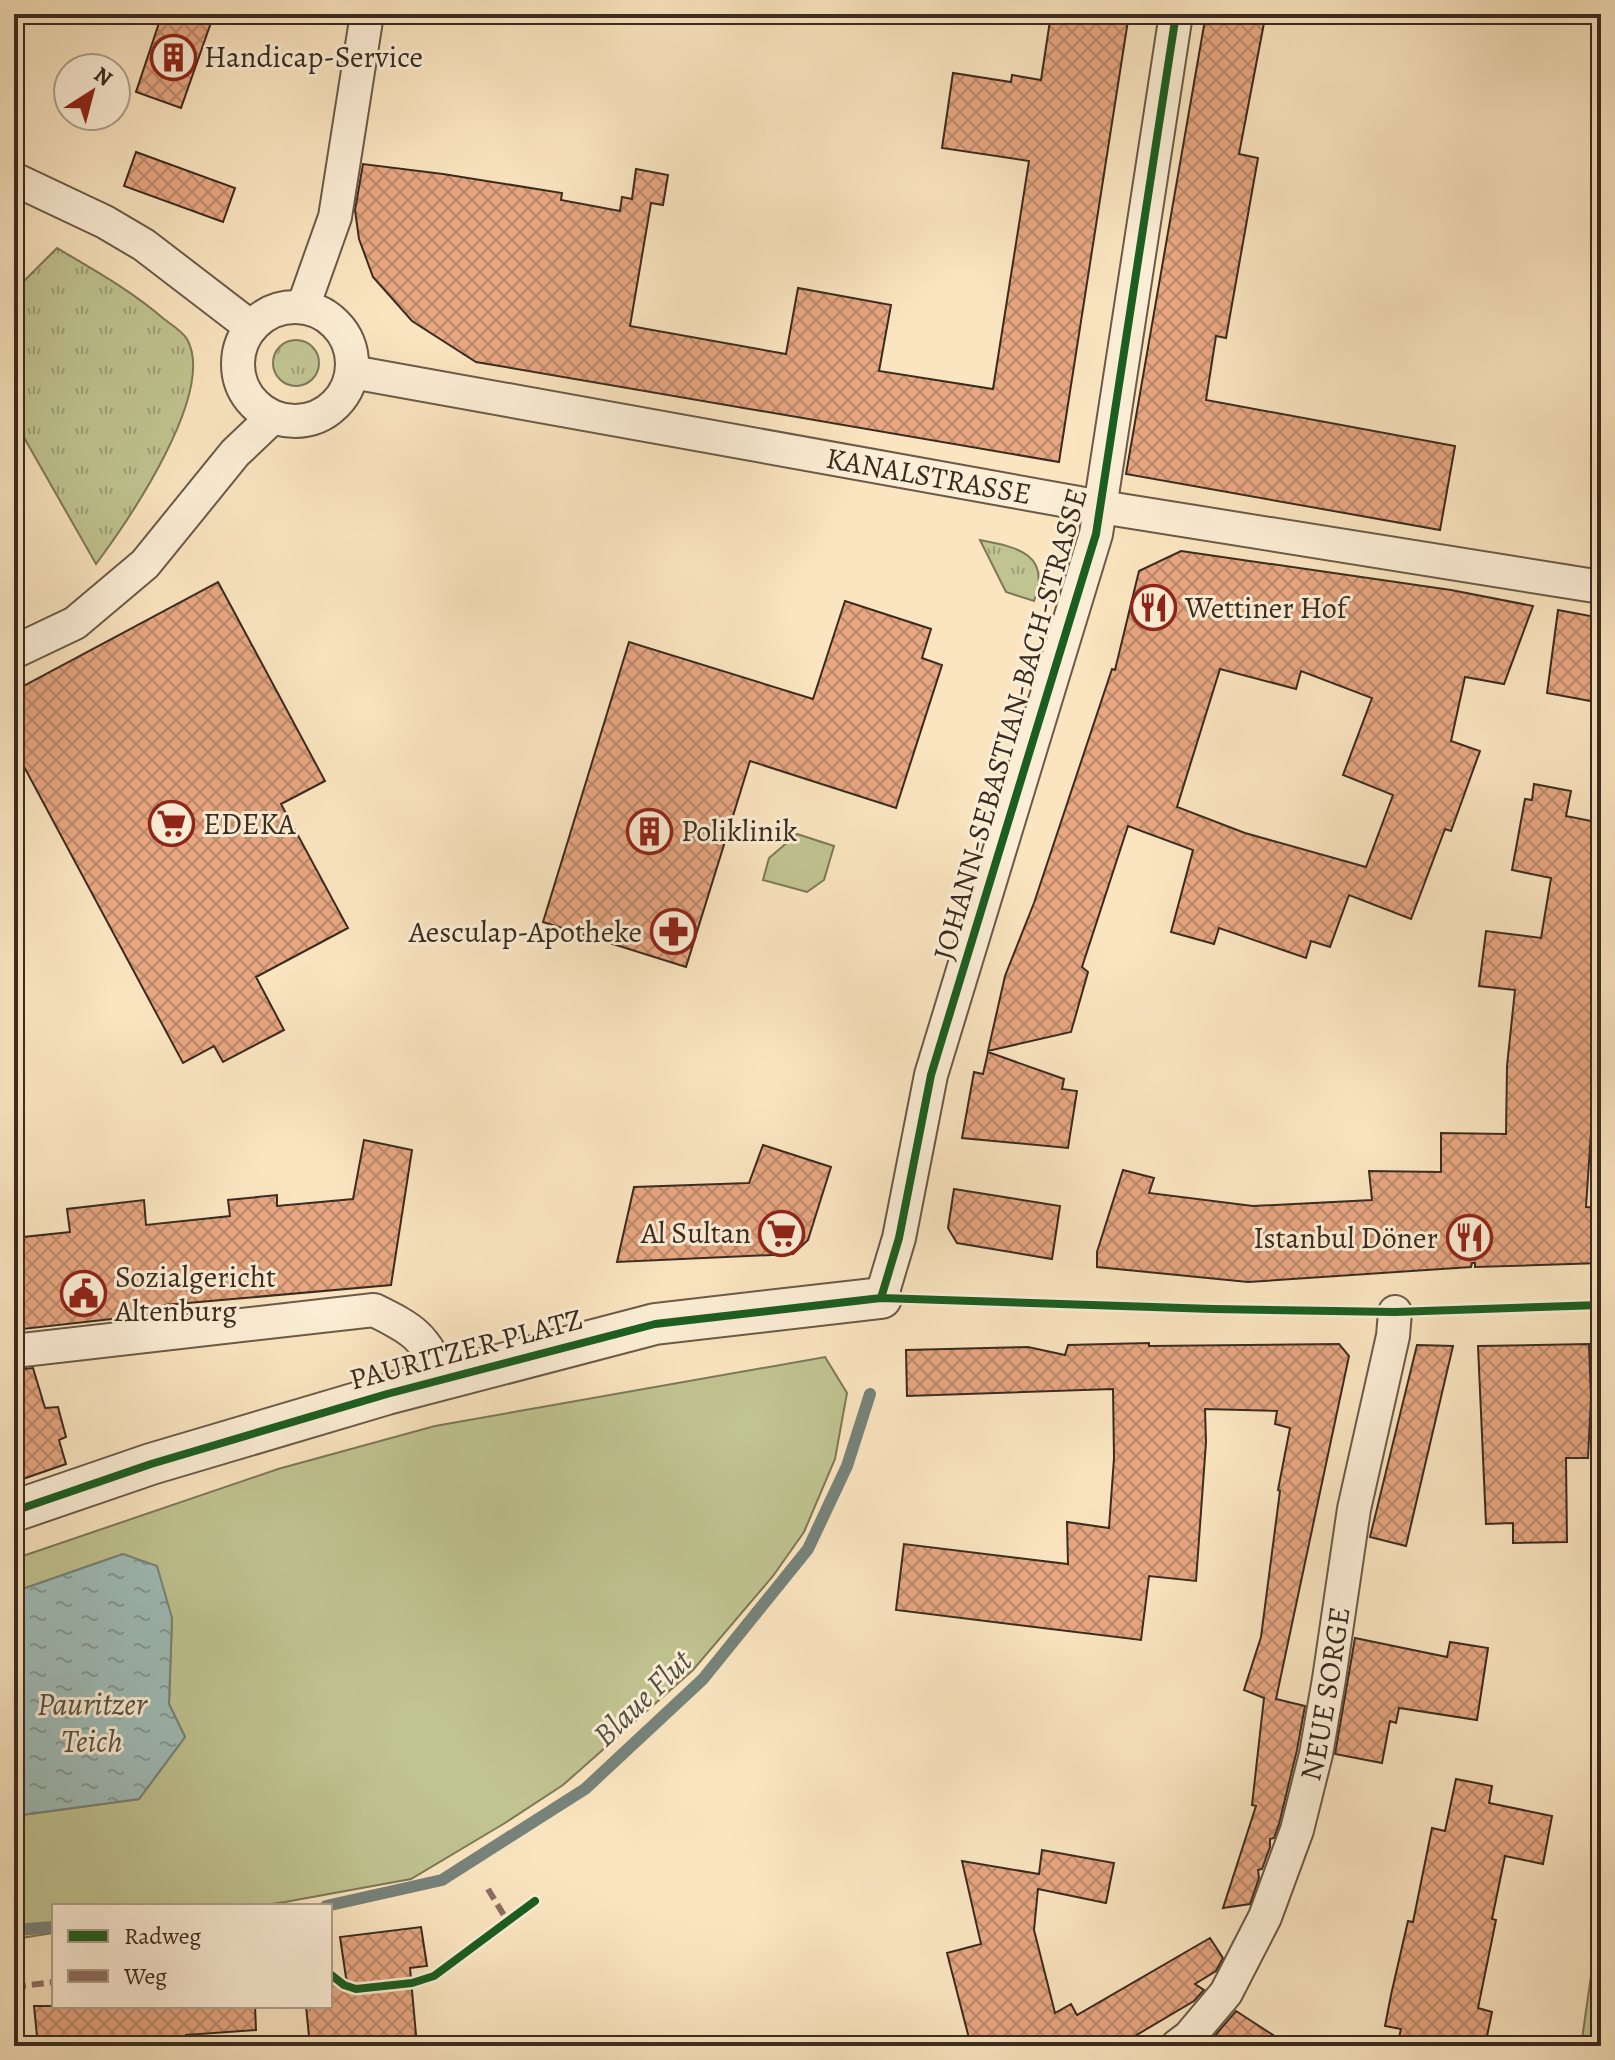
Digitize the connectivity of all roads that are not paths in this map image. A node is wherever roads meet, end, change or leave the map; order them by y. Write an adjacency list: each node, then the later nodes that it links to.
1 (367, 14): 4 (street)
2 (1176, 14): 8 (street, JOHANN-SEBASTIAN-BACH-STRASSE)
3 (14, 179): 5 (street)
4 (303, 307): 5 (street); 6 (street)
5 (251, 327): 7 (street)
6 (352, 372): 7 (street); 8 (street, KANALSTRASSE)
7 (273, 417): 10 (street)
8 (1101, 507): 9 (street, KANALSTRASSE); 11 (street, JOHANN-SEBASTIAN-BACH-STRASSE)
9 (1601, 587)
10 (14, 652)
11 (881, 1298): 14 (street, PAURITZER PLATZ)
12 (1395, 1312): 16 (street, NEUE SORGE)
13 (24, 1350): 14 (street, PAURITZER PLATZ)
14 (443, 1379): 15 (street, PAURITZER PLATZ)
15 (14, 1511)
16 (1177, 2046)

